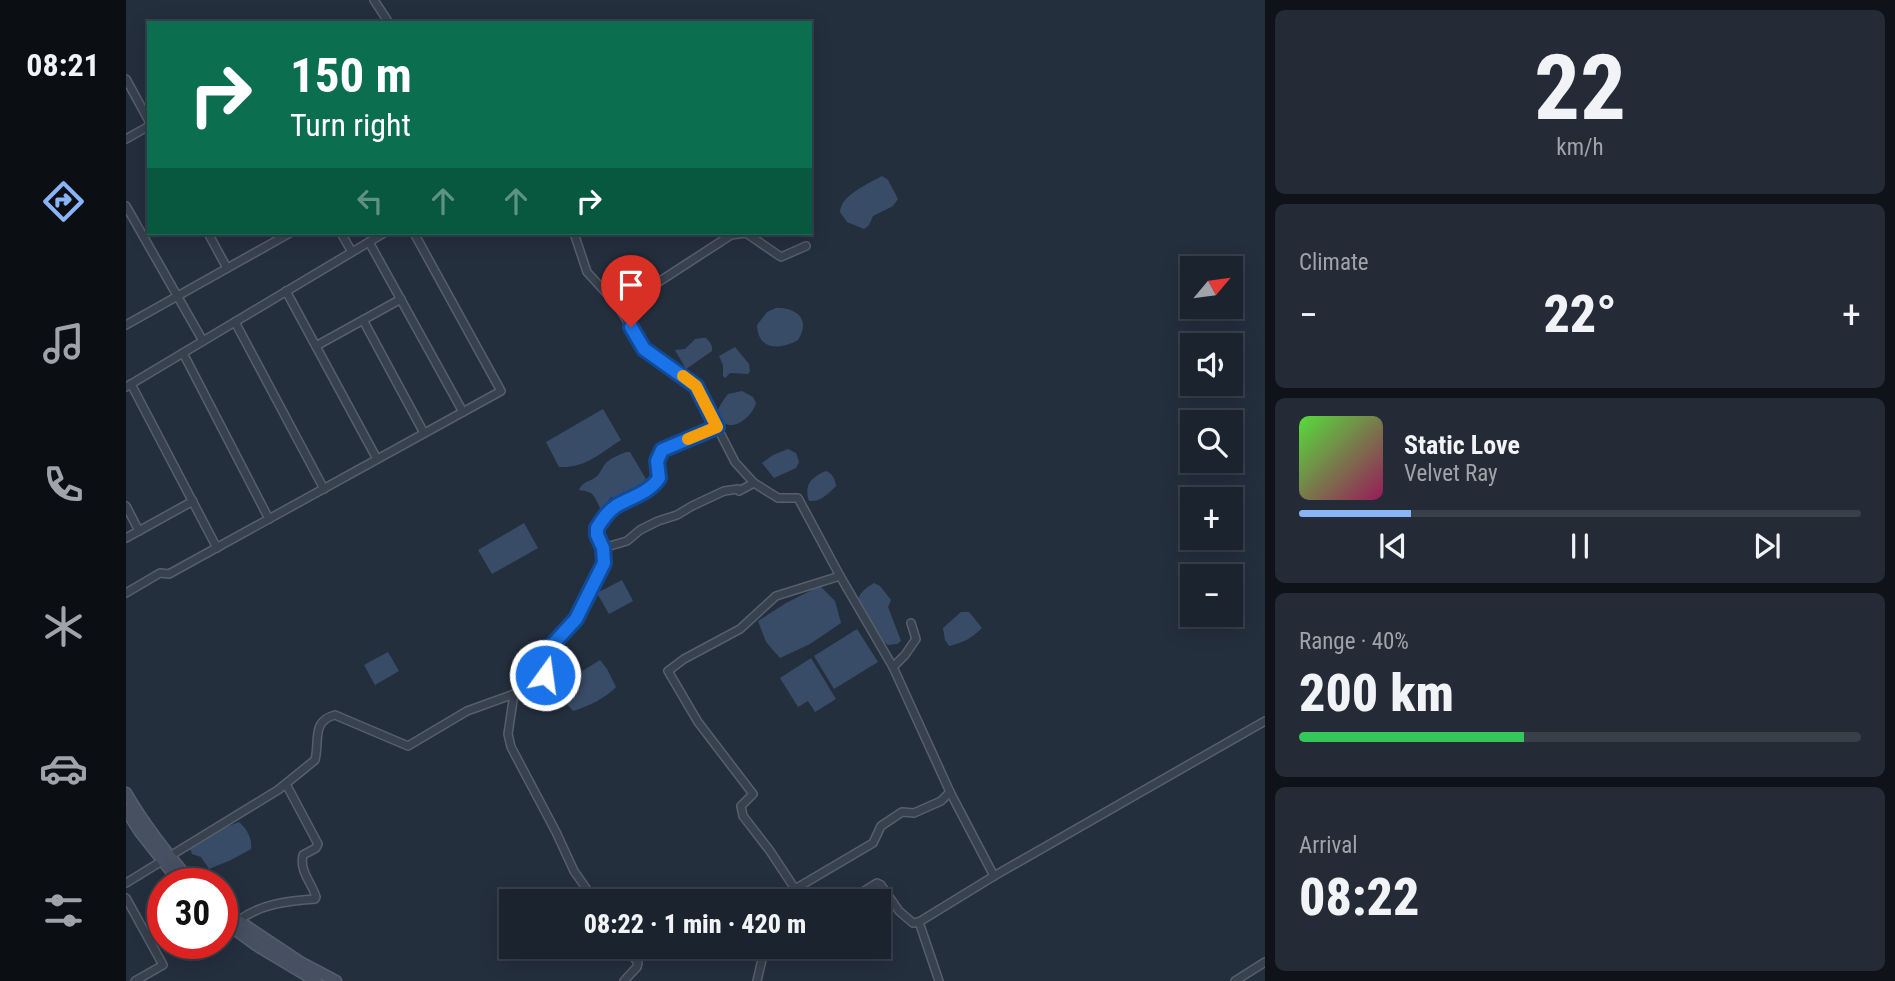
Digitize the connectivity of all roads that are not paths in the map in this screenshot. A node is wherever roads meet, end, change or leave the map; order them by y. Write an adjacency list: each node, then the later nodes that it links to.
1 (374, 0): 2 (street)
2 (388, 21)
3 (126, 79): 4 (street)
4 (147, 120)
5 (147, 125): 6 (street)
6 (126, 139)
7 (126, 206): 21 (street)
8 (209, 235): 19 (street)
9 (280, 235): 19 (street)
10 (342, 235): 18 (street)
11 (381, 235): 16 (street)
12 (415, 235): 31 (street)
13 (575, 235): 23 (street)
14 (731, 235): 23 (street)
15 (749, 235): 17 (street)
16 (369, 242): 18 (street); 22 (street)
17 (806, 246)
18 (352, 252): 20 (street)
19 (227, 268): 21 (street)
20 (286, 291): 25 (street); 28 (street)
21 (176, 296): 26 (street); 27 (street)
22 (401, 299): 24 (street); 31 (street)
23 (618, 306): 32 (street)
24 (363, 320): 28 (street); 33 (street)
25 (235, 322): 27 (street); 36 (street)
26 (126, 325)
27 (203, 341): 29 (street)
28 (316, 346): 34 (street)
29 (183, 354): 30 (street); 39 (street)
30 (128, 386): 37 (street)
31 (463, 412): 33 (street)
32 (717, 427): 35 (street); 43 (street)
33 (424, 433): 34 (street)
34 (377, 459): 36 (street)
35 (754, 483): 43 (street); 44 (street)
36 (324, 489): 39 (street)
37 (193, 501): 40 (street); 42 (street)
38 (126, 506): 40 (street)
39 (269, 519): 42 (street)
40 (139, 531): 41 (street)
41 (126, 538)
42 (217, 548): 45 (street)
43 (603, 548): 48 (street)
44 (840, 576): 47 (street); 60 (street)
45 (126, 593)
46 (911, 623): 47 (street)
47 (893, 667): 51 (street)
48 (514, 694): 50 (street); 59 (street)
49 (1265, 721): 57 (street)
50 (286, 784): 54 (street); 65 (street)
51 (950, 792): 57 (street); 60 (street)
52 (126, 793): 54 (main road)
53 (126, 810): 54 (main road)
54 (167, 859): 55 (main road); 56 (main road); 58 (street)
55 (172, 868)
56 (176, 868)
57 (994, 876): 66 (street)
58 (126, 883)
59 (587, 889)
60 (795, 889)
61 (867, 889): 62 (street)
62 (884, 889)
63 (126, 898): 71 (street)
64 (891, 899): 66 (street)
65 (238, 920): 73 (main road)
66 (919, 922): 76 (street)
67 (238, 931): 72 (main road)
68 (635, 959): 74 (street)
69 (762, 959): 75 (street)
70 (1265, 962): 77 (street)
71 (135, 981)
72 (316, 981)
73 (336, 981)
74 (624, 981)
75 (757, 981)
76 (939, 981)
77 (1235, 981)

